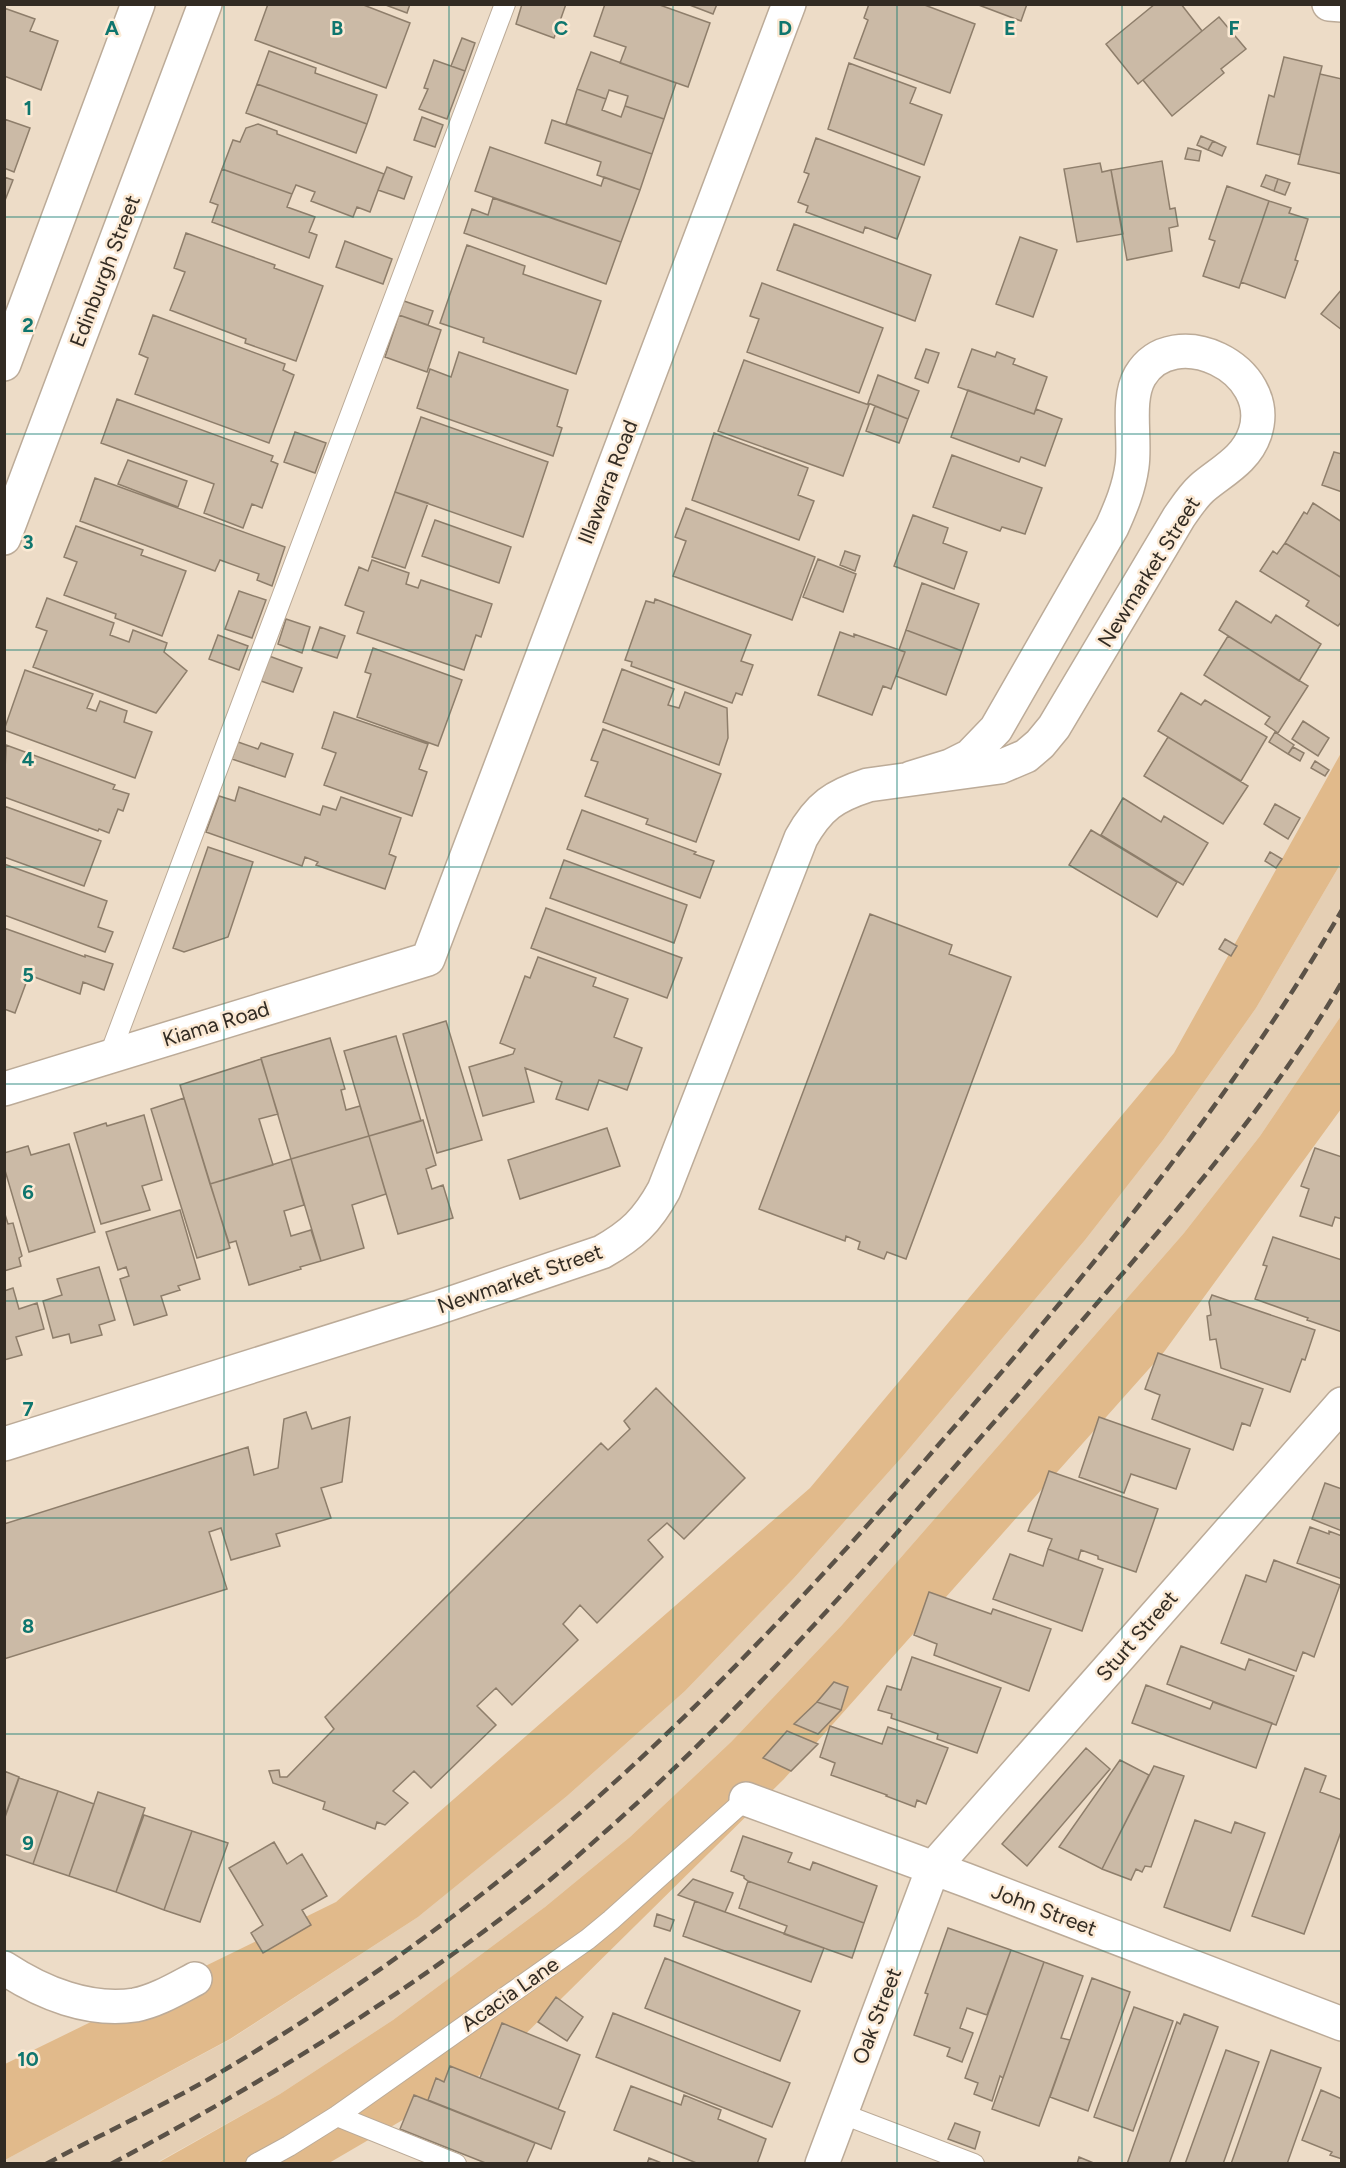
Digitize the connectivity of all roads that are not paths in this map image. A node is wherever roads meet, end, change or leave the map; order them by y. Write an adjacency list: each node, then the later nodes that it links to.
1 (138, 4): 7 (street)
2 (205, 4): 8 (street, Edinburgh Street)
3 (505, 4): 11 (lane)
4 (789, 4): 10 (street, Illawarra Road)
5 (1329, 4): 6 (street)
6 (1341, 5)
7 (4, 364)
8 (4, 538)
9 (911, 778): 9 (street, Newmarket Street); 14 (street, Newmarket Street)
10 (428, 959): 11 (street, Kiama Road)
11 (109, 1057): 12 (street, Kiama Road)
12 (4, 1089)
13 (1341, 1404): 16 (street, Sturt Street)
14 (4, 1444)
15 (746, 1799): 16 (street, John Street); 21 (lane, Acacia Lane)
16 (933, 1868): 19 (street, John Street); 20 (street, Oak Street)
17 (4, 1968): 18 (street)
18 (195, 1979)
19 (1341, 2024)
20 (840, 2113): 24 (street, Oak Street); 25 (lane)
21 (337, 2116): 22 (lane, Acacia Lane); 23 (lane)
22 (256, 2163)
23 (456, 2163)
24 (822, 2163)
25 (974, 2163)

